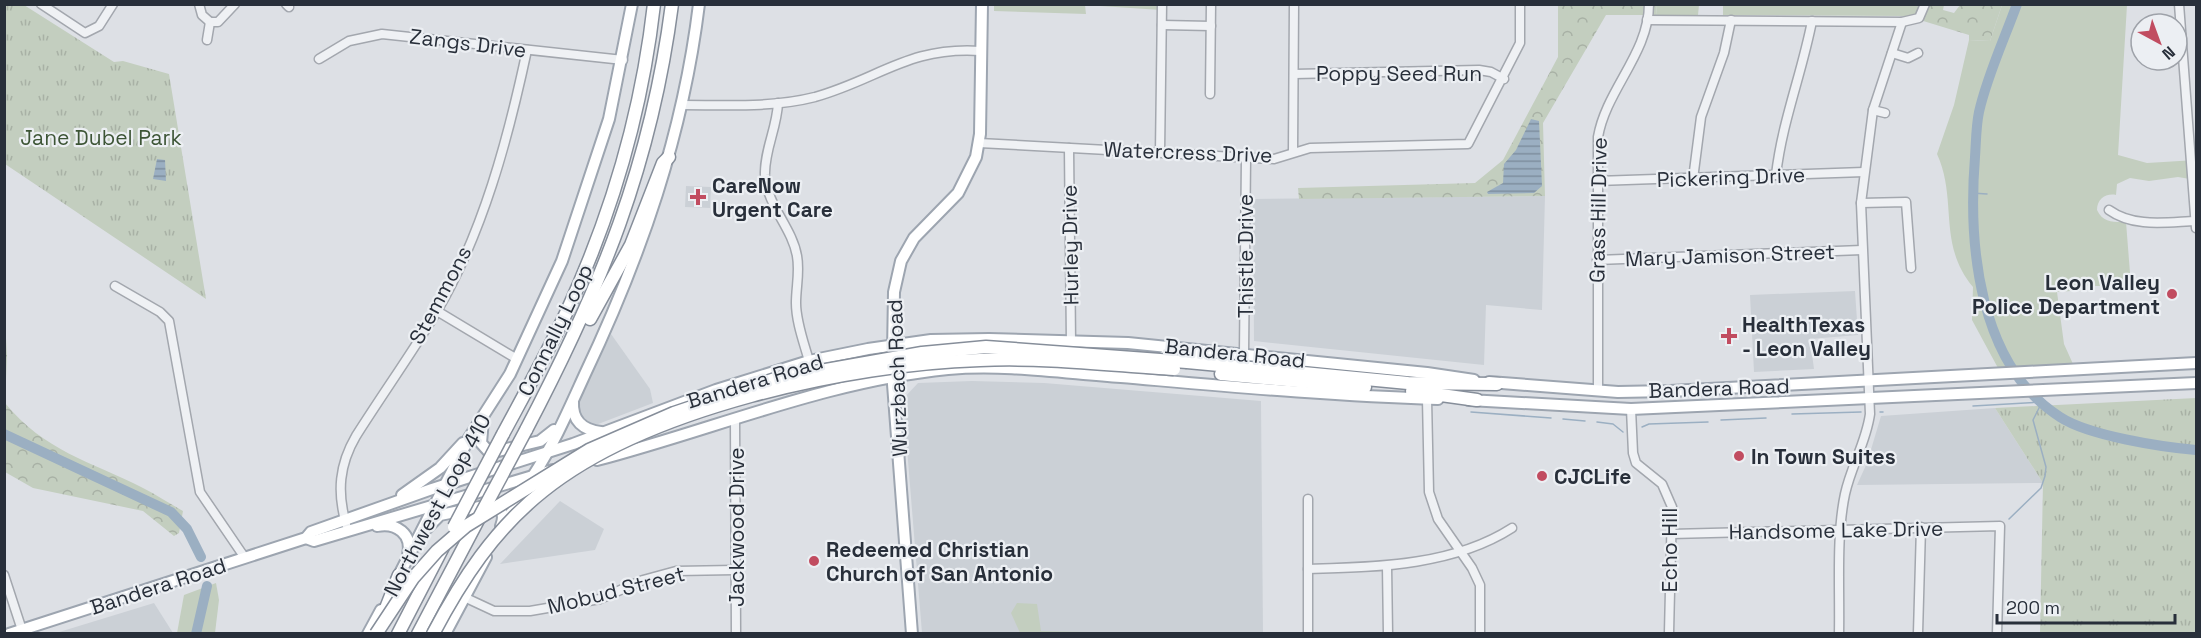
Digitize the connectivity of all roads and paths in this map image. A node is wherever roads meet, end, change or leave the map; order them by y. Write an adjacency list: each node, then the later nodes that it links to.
1 (41, 4): 2 (street)
2 (113, 4)
3 (199, 4): 21 (street)
4 (235, 4): 21 (street)
5 (632, 4): 30 (main road, Northwest Loop 410)
6 (654, 4): 111 (highway, Connally Loop, bridge)
7 (672, 4): 59 (highway, Connally Loop)
8 (699, 4): 35 (main road)
9 (982, 4): 26 (main road, Wurzbach Road)
10 (1162, 4): 22 (street)
11 (1211, 4): 23 (street)
12 (1294, 4): 31 (street)
13 (1520, 4): 32 (street)
14 (1649, 4): 17 (street, Grass Hill Drive)
15 (2179, 4): 50 (street)
16 (1924, 6): 20 (street)
17 (1647, 20): 18 (street); 47 (street, Grass Hill Drive)
18 (1731, 20): 19 (street); 46 (street)
19 (1812, 21): 20 (street); 45 (street)
20 (1902, 21): 27 (street)
21 (210, 22): 24 (street)
22 (1162, 25): 23 (street); 41 (street)
23 (1211, 26): 33 (street)
24 (207, 40)
25 (527, 50): 29 (street, Zangs Drive); 30 (street, Zangs Drive); 56 (street, Stemmons)
26 (981, 51): 34 (street); 38 (main road, Wurzbach Road)
27 (1892, 53): 28 (street); 36 (street)
28 (1918, 53)
29 (319, 58)
30 (623, 60): 62 (main road, Northwest Loop 410)
31 (1294, 74): 32 (street, Poppy Seed Run); 40 (street)
32 (1504, 79): 40 (street, Watercress Drive)
33 (1210, 94)
34 (778, 103): 35 (street); 63 (street)
35 (682, 105): 42 (main road)
36 (1873, 110): 37 (street); 44 (street)
37 (1885, 113)
38 (979, 143): 39 (street, Watercress Drive); 60 (main road, Wurzbach Road)
39 (1070, 148): 41 (street, Watercress Drive); 57 (street, Hurley Drive)
40 (1293, 151): 43 (street, Watercress Drive)
41 (1160, 152): 43 (street, Watercress Drive)
42 (669, 157): 59 (highway); 74 (main road)
43 (1246, 158): 61 (street, Thistle Drive)
44 (1864, 172): 45 (street, Pickering Drive); 48 (street)
45 (1776, 176): 46 (street, Pickering Drive)
46 (1693, 179): 47 (street, Pickering Drive)
47 (1597, 181): 53 (street, Grass Hill Drive)
48 (1861, 203): 52 (street); 54 (street)
49 (2109, 210): 50 (street)
50 (2196, 221): 51 (street)
51 (2196, 228)
52 (1862, 250): 53 (street, Mary Jamison Street); 68 (street)
53 (1597, 260): 72 (street, Grass Hill Drive)
54 (1911, 268)
55 (115, 286): 100 (street)
56 (437, 311): 62 (street); 92 (street, Stemmons)
57 (1071, 343): 58 (main road, Bandera Road); 60 (main road, Bandera Road)
58 (1103, 343): 61 (main road, Bandera Road); 66 (main road)
59 (571, 344): 112 (highway, Connally Loop, bridge)
60 (893, 346): 63 (main road, Bandera Road); 67 (main road, Wurzbach Road)
61 (1239, 353): 70 (main road); 71 (main road, Bandera Road)
62 (517, 359): 78 (main road, Northwest Loop 410)
63 (808, 362): 81 (main road, Bandera Road)
64 (2196, 363): 68 (main road, Bandera Road)
65 (1187, 366): 71 (highway); 75 (highway); 110 (highway, bridge); 113 (highway, bridge)
66 (1084, 374): 67 (main road, Bandera Road); 70 (main road, Bandera Road)
67 (892, 376): 79 (main road, Bandera Road); 116 (main road, Wurzbach Road)
68 (1868, 380): 72 (main road, Bandera Road); 76 (street)
69 (2196, 383): 76 (main road, Bandera Road)
70 (1199, 384): 73 (main road, Bandera Road)
71 (1497, 384): 72 (main road, Bandera Road)
72 (1598, 390)
73 (1427, 399): 75 (main road, Bandera Road); 99 (street)
74 (573, 400): 80 (main road); 81 (main road)
75 (1477, 400): 77 (main road, Bandera Road)
76 (1869, 400): 77 (main road, Bandera Road); 95 (street)
77 (1631, 409): 96 (street, Echo Hill)
78 (484, 416): 80 (main road); 82 (main road, Northwest Loop 410)
79 (735, 420): 84 (main road, Bandera Road); 103 (street, Jackwood Drive)
80 (563, 421): 83 (main road)
81 (604, 433): 83 (main road, Bandera Road)
82 (469, 438): 86 (main road, Northwest Loop 410); 89 (main road)
83 (547, 453): 85 (main road); 86 (main road, Bandera Road)
84 (578, 465): 85 (main road, Bandera Road); 90 (main road)
85 (535, 474): 88 (main road, Bandera Road); 90 (main road)
86 (445, 485): 88 (main road, Northwest Loop 410); 89 (main road, Bandera Road)
87 (1308, 499): 102 (street)
88 (434, 506): 91 (main road, Bandera Road); 98 (main road, Northwest Loop 410)
89 (370, 512): 92 (main road, Bandera Road)
90 (507, 520): 97 (main road)
91 (368, 524): 92 (main road, Bandera Road); 104 (main road)
92 (347, 525): 100 (main road, Bandera Road)
93 (1921, 527): 95 (street, Handsome Lake Drive); 123 (street); 124 (street, Handsome Lake Drive)
94 (1512, 528): 99 (street)
95 (1842, 529): 96 (street, Handsome Lake Drive); 122 (street)
96 (1671, 534): 121 (street, Echo Hill)
97 (498, 535): 98 (main road); 106 (main road)
98 (414, 546): 104 (main road, Northwest Loop 410)
99 (1460, 551): 101 (street); 119 (street)
100 (244, 558): 107 (main road, Bandera Road)
101 (1387, 566): 102 (street); 118 (street)
102 (1308, 569): 117 (street)
103 (735, 570): 106 (street, Mobud Street); 115 (street, Jackwood Drive)
104 (401, 571): 109 (main road, Northwest Loop 410); 110 (highway)
105 (4, 575): 107 (street)
106 (464, 597): 114 (main road)
107 (22, 630): 108 (main road, Bandera Road)
108 (9, 633)
109 (368, 633)
110 (376, 633)
111 (398, 633)
112 (418, 633)
113 (433, 633)
114 (445, 633)
115 (736, 633)
116 (912, 633)
117 (1308, 633)
118 (1388, 633)
119 (1480, 633)
120 (1662, 633): 121 (street)
121 (1671, 633)
122 (1839, 633)
123 (1918, 633)
124 (1998, 633)

